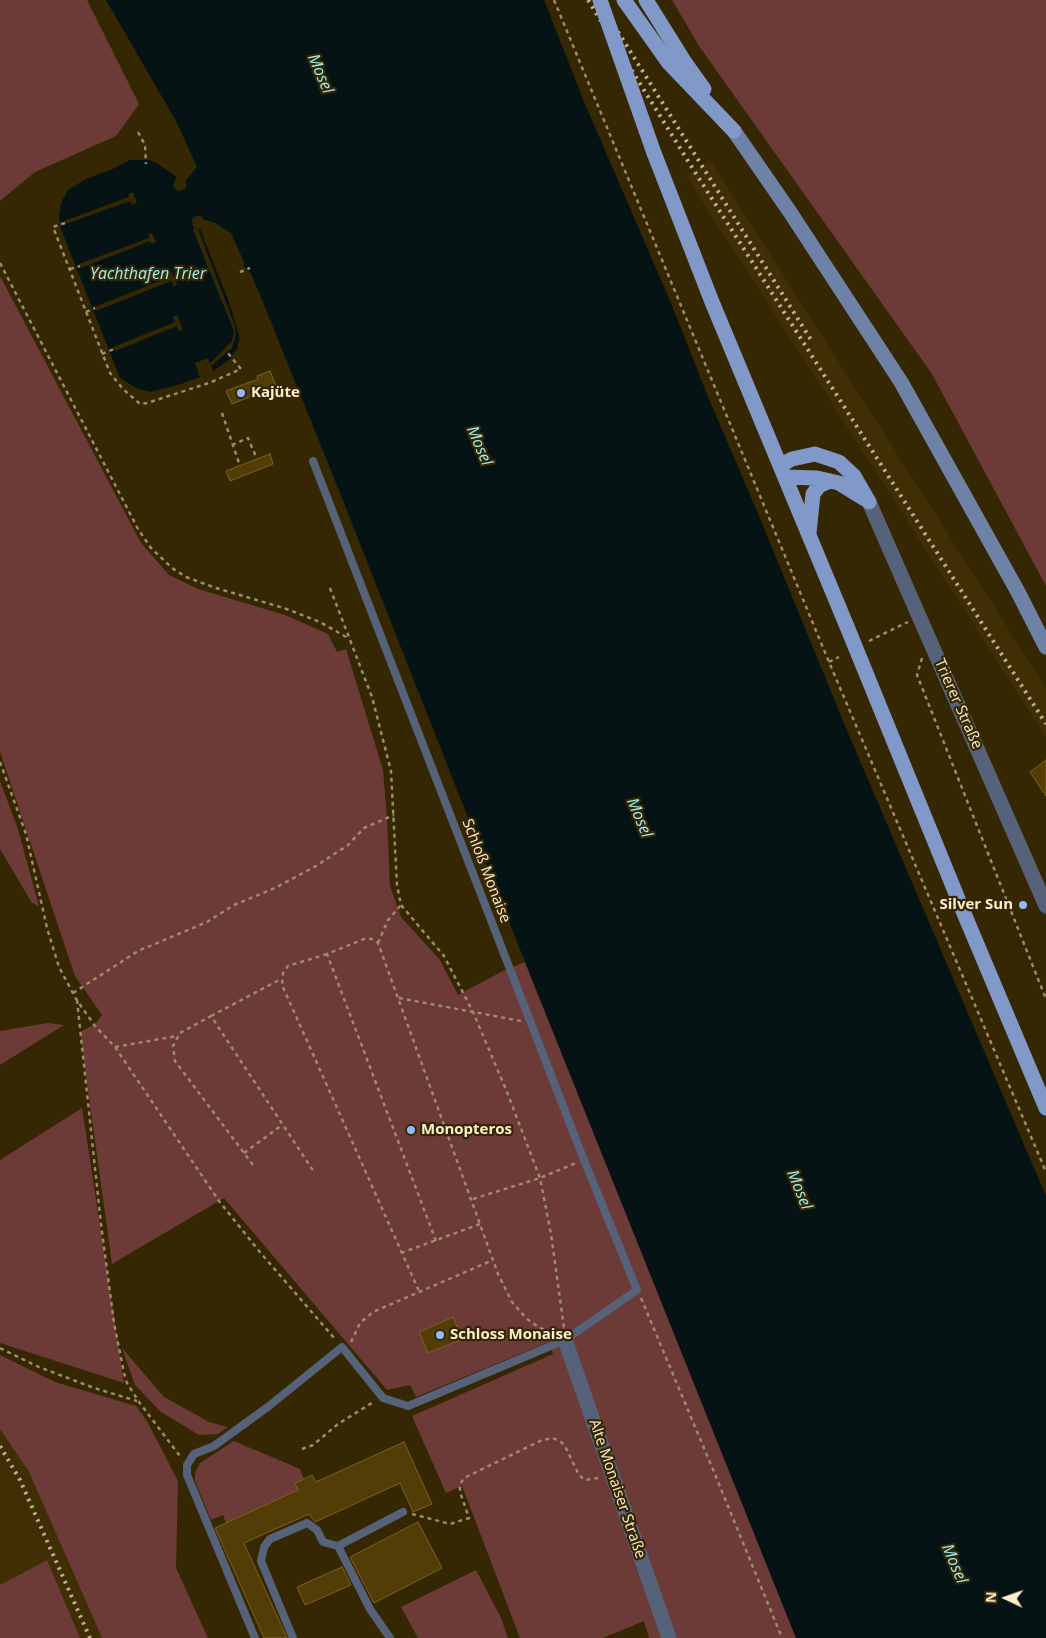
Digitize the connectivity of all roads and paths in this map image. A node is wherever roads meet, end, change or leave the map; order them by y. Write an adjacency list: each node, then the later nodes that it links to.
1 (554, 0): 37 (path)
2 (600, 0): 24 (main road, bridge)
3 (624, 0): 5 (main road)
4 (646, 0): 5 (main road)
5 (734, 131): 34 (street)
6 (138, 132): 7 (path)
7 (146, 164)
8 (65, 222): 12 (path)
9 (0, 262): 32 (path)
10 (80, 266): 12 (path)
11 (250, 268): 13 (path)
12 (69, 270): 15 (path)
13 (240, 272)
14 (95, 308): 15 (path)
15 (86, 312): 18 (path)
16 (114, 349): 18 (path)
17 (227, 352): 18 (path)
18 (102, 354)
19 (222, 413): 20 (path)
20 (232, 445): 21 (path); 23 (path)
21 (257, 459)
22 (313, 461): 51 (lane, Schloß Monaise)
23 (240, 466)
24 (783, 471): 25 (main road); 26 (main road); 27 (main road)
25 (830, 481): 26 (main road); 27 (main road)
26 (869, 502): 29 (street, Trierer Straße)
27 (809, 535): 54 (main road)
28 (330, 588): 32 (path)
29 (920, 616): 30 (path); 41 (street, Trierer Straße)
30 (906, 623): 31 (path); 33 (path)
31 (910, 631)
32 (349, 638): 39 (path)
33 (869, 642)
34 (1046, 647)
35 (922, 656): 48 (path)
36 (839, 657): 37 (path)
37 (829, 662): 60 (path)
38 (0, 762): 45 (path)
39 (394, 815): 40 (path); 45 (path)
40 (401, 905): 42 (path); 49 (path)
41 (1046, 906)
42 (378, 943): 43 (path); 46 (path)
43 (327, 954): 44 (path); 64 (path)
44 (281, 980): 50 (path); 65 (path)
45 (73, 993): 47 (path)
46 (399, 998): 49 (path); 62 (path)
47 (76, 999): 53 (path); 73 (path)
48 (1046, 999)
49 (473, 1012): 51 (path); 61 (path)
50 (211, 1016): 52 (path); 55 (path)
51 (530, 1020): 57 (lane, Schloß Monaise)
52 (178, 1036): 53 (path); 56 (path)
53 (115, 1047): 71 (path)
54 (1046, 1108)
55 (282, 1125): 56 (path); 59 (path)
56 (244, 1153): 58 (path)
57 (584, 1160): 61 (path); 67 (lane, Schloß Monaise)
58 (253, 1165)
59 (314, 1172)
60 (1046, 1172)
61 (540, 1178): 62 (path); 69 (path)
62 (472, 1200): 63 (path)
63 (480, 1224): 64 (path); 66 (path)
64 (436, 1241): 65 (path)
65 (401, 1252): 68 (path)
66 (493, 1260): 68 (path); 69 (path)
67 (637, 1290): 69 (lane); 83 (path)
68 (419, 1291): 71 (path)
69 (565, 1340): 72 (lane); 76 (street, Alte Monaiser Straße)
70 (0, 1348): 73 (path)
71 (345, 1350): 72 (lane); 75 (lane)
72 (383, 1398): 74 (path)
73 (139, 1402): 75 (path)
74 (302, 1449)
75 (187, 1465): 79 (lane)
76 (612, 1474): 77 (path); 82 (street, Alte Monaiser Straße)
77 (403, 1512): 78 (lane)
78 (338, 1546): 80 (lane); 81 (lane)
79 (255, 1638)
80 (293, 1638)
81 (390, 1638)
82 (669, 1638)
83 (782, 1638)

